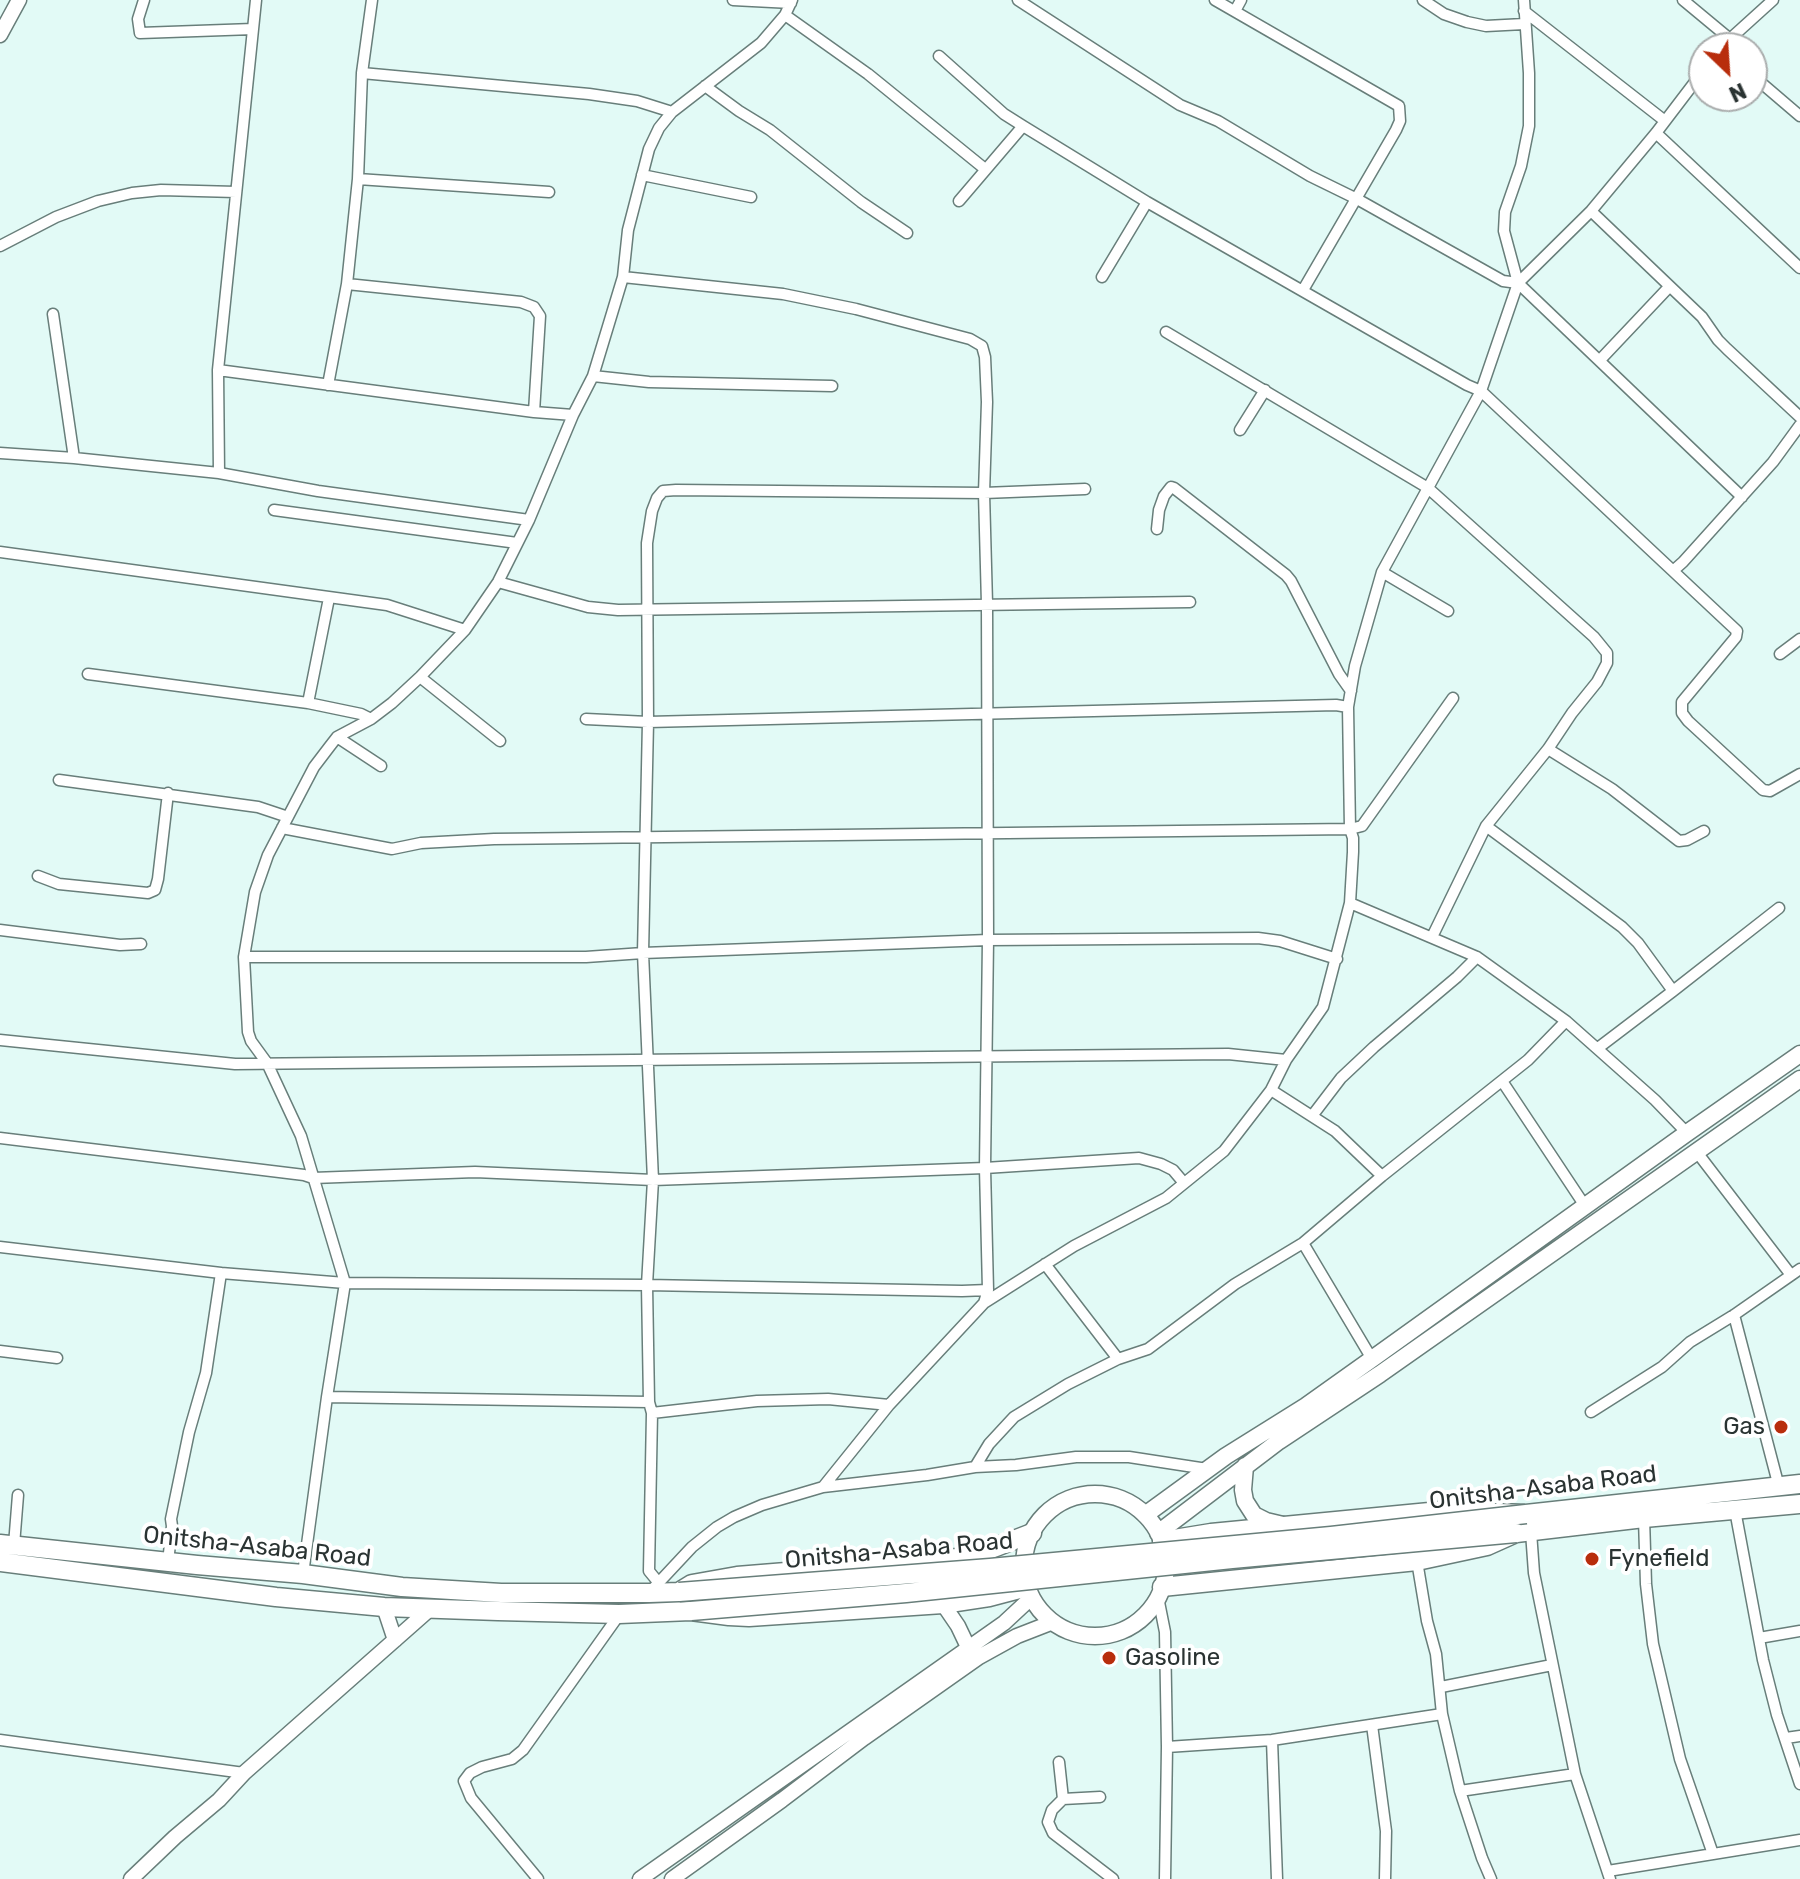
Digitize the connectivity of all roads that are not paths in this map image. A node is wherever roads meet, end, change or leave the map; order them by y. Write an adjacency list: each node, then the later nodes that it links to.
1 (19, 0): 15 (main road)
2 (144, 0): 18 (street)
3 (256, 0): 18 (street)
4 (372, 0): 23 (street)
5 (733, 0): 12 (street)
6 (1018, 0): 38 (street)
7 (1215, 0): 14 (street)
8 (1241, 0): 14 (street)
9 (1423, 0): 17 (street)
10 (1683, 0): 19 (street)
11 (1773, 0): 20 (street)
12 (792, 2): 16 (street)
13 (1524, 5): 17 (street); 29 (street)
14 (1235, 11): 38 (street)
15 (4, 14): 21 (main road)
16 (785, 15): 24 (street); 32 (street)
17 (1524, 24): 47 (street)
18 (253, 29): 35 (street)
19 (1722, 32)
20 (1738, 32)
21 (0, 35)
22 (939, 56): 30 (street)
23 (362, 73): 27 (street); 34 (street)
24 (705, 86): 27 (street); 42 (street)
25 (1768, 89): 28 (street)
26 (1688, 91): 29 (street)
27 (672, 112): 33 (street)
28 (1800, 116)
29 (1665, 121): 31 (street)
30 (1023, 126): 32 (street); 40 (street)
31 (1656, 133): 41 (street); 44 (street)
32 (985, 169): 39 (street)
33 (642, 175): 37 (street); 45 (street)
34 (358, 179): 36 (street); 48 (street)
35 (236, 192): 43 (street); 54 (street)
36 (549, 192)
37 (751, 197)
38 (1357, 199): 47 (street); 50 (street)
39 (959, 201)
40 (1147, 202): 46 (street); 50 (street)
41 (1591, 211): 47 (street); 49 (street)
42 (907, 233)
43 (0, 246)
44 (1800, 268)
45 (623, 277): 55 (street); 70 (street)
46 (1102, 277)
47 (1518, 283): 53 (street); 59 (street)
48 (347, 284): 56 (street); 60 (street)
49 (1669, 287): 53 (street); 62 (street)
50 (1303, 290): 59 (street)
51 (53, 314): 66 (street)
52 (1166, 332): 58 (street)
53 (1600, 360): 71 (street)
54 (218, 370): 56 (street); 67 (street)
55 (593, 376): 57 (street); 61 (street)
56 (328, 385): 60 (street)
57 (832, 386)
58 (1265, 390): 64 (street); 68 (street)
59 (1481, 391): 68 (street); 77 (street)
60 (534, 412): 61 (street)
61 (573, 415): 73 (street)
62 (1800, 417)
63 (1800, 425): 71 (street)
64 (1240, 430)
65 (0, 453): 66 (street)
66 (74, 458): 67 (street)
67 (219, 473): 73 (street)
68 (1428, 488): 78 (street); 100 (street)
69 (1085, 489): 70 (street)
70 (984, 493): 82 (street); 83 (street)
71 (1742, 497): 77 (street)
72 (274, 510): 75 (street)
73 (529, 520): 75 (street)
74 (1157, 529): 90 (street)
75 (517, 543): 79 (street)
76 (0, 552): 80 (street)
77 (1674, 570): 102 (street)
78 (1382, 572): 84 (street); 90 (street)
79 (498, 582): 83 (street); 85 (street)
80 (329, 598): 85 (street); 92 (street)
81 (1190, 602): 82 (street)
82 (987, 604): 83 (street); 94 (street)
83 (649, 609): 97 (street)
84 (1448, 611)
85 (465, 630): 89 (street)
86 (1800, 639): 87 (street)
87 (1780, 654)
88 (88, 674): 92 (street)
89 (420, 677): 95 (street); 99 (street)
90 (1351, 691): 93 (street)
91 (1453, 698): 108 (street)
92 (308, 703): 95 (street)
93 (1348, 707): 94 (street); 108 (street)
94 (987, 714): 97 (street); 110 (street)
95 (371, 719): 98 (street)
96 (586, 719): 97 (street)
97 (648, 722): 111 (street)
98 (337, 737): 101 (street); 105 (street)
99 (500, 741)
100 (1548, 749): 106 (street); 109 (street)
101 (381, 766)
102 (1800, 774)
103 (59, 780): 104 (street)
104 (168, 793): 105 (street); 112 (street)
105 (288, 817): 107 (street)
106 (1486, 826): 116 (street); 123 (street)
107 (282, 828): 111 (street); 120 (street)
108 (1350, 829): 110 (street); 113 (street)
109 (1704, 831)
110 (987, 833): 111 (street); 117 (street)
111 (644, 837): 119 (street)
112 (38, 876)
113 (1350, 903): 116 (street); 122 (street)
114 (1779, 908): 123 (street)
115 (0, 930): 118 (street)
116 (1432, 937): 121 (street)
117 (988, 940): 119 (street); 122 (street); 128 (street)
118 (141, 944)
119 (643, 953): 120 (street); 129 (street)
120 (244, 957): 131 (street)
121 (1477, 957): 124 (street); 135 (street)
122 (1337, 959): 130 (street)
123 (1673, 991): 126 (street)
124 (1566, 1021): 126 (street); 133 (street)
125 (0, 1040): 131 (street)
126 (1598, 1048): 136 (street)
127 (1800, 1054): 136 (main road)
128 (987, 1057): 129 (street); 130 (street); 139 (street)
129 (649, 1060): 131 (street); 142 (street)
130 (1286, 1060): 134 (street)
131 (267, 1063): 141 (street)
132 (1800, 1079): 138 (main road)
133 (1502, 1081): 140 (street); 144 (street)
134 (1271, 1090): 135 (street); 143 (street)
135 (1312, 1116): 140 (street)
136 (1687, 1133): 144 (main road)
137 (0, 1138): 141 (street)
138 (1696, 1151): 148 (street); 162 (main road)
139 (985, 1168): 142 (street); 143 (street); 152 (street)
140 (1382, 1176): 145 (street)
141 (313, 1178): 142 (street); 150 (street)
142 (653, 1180): 151 (street)
143 (1184, 1183): 147 (street)
144 (1585, 1206): 158 (main road)
145 (1303, 1243): 157 (street); 158 (street)
146 (0, 1247): 149 (street)
147 (1045, 1264): 153 (street); 157 (street)
148 (1796, 1272): 154 (street)
149 (221, 1273): 150 (street); 184 (street)
150 (345, 1283): 151 (street); 159 (street)
151 (647, 1285): 152 (street); 161 (street)
152 (988, 1290): 153 (street)
153 (984, 1303): 160 (street)
154 (1734, 1315): 163 (street); 169 (street)
155 (0, 1351): 156 (street)
156 (57, 1358)
157 (1118, 1359): 165 (street)
158 (1372, 1359): 162 (main road)
159 (327, 1397): 161 (street); 186 (street)
160 (889, 1405): 161 (street); 168 (street)
161 (650, 1407): 188 (street)
162 (1310, 1412): 164 (main road); 166 (main road)
163 (1591, 1412)
164 (1245, 1466): 177 (main road); 180 (main road)
165 (975, 1467): 166 (street); 168 (street)
166 (1209, 1469): 175 (main road)
167 (1800, 1484): 169 (highway, Onitsha-Asaba Road)
168 (823, 1487): 188 (street)
169 (1779, 1487): 172 (highway, Onitsha-Asaba Road)
170 (18, 1495): 181 (street)
171 (1800, 1504): 173 (highway)
172 (1668, 1507): 173 (highway); 174 (highway, Onitsha-Asaba Road); 176 (highway)
173 (1735, 1510): 199 (street)
174 (1526, 1514): 177 (highway); 189 (highway, Onitsha-Asaba Road, bridge)
175 (1145, 1515): 178 (main road); 180 (main road)
176 (1644, 1518): 179 (highway); 219 (street)
177 (1288, 1526): 180 (highway)
178 (1032, 1533): 189 (highway); 190 (main road)
179 (1524, 1533): 182 (highway); 195 (highway, bridge); 202 (street)
180 (1160, 1537): 191 (main road)
181 (7, 1544): 184 (highway, Onitsha-Asaba Road)
182 (1417, 1561): 191 (highway); 203 (street)
183 (0, 1562): 187 (highway)
184 (168, 1562): 185 (highway, Onitsha-Asaba Road)
185 (197, 1565): 186 (highway, Onitsha-Asaba Road); 187 (highway)
186 (303, 1574): 188 (highway, Onitsha-Asaba Road)
187 (198, 1588): 193 (highway)
188 (653, 1588): 189 (highway, Onitsha-Asaba Road)
189 (679, 1592)
190 (1029, 1592): 192 (highway); 197 (main road); 201 (main road)
191 (1160, 1592): 197 (main road); 210 (street)
192 (943, 1604): 195 (highway); 201 (main road)
193 (384, 1607): 194 (highway); 200 (main road)
194 (431, 1608): 196 (highway); 200 (main road)
195 (691, 1611): 196 (highway)
196 (619, 1614): 222 (street)
197 (1053, 1622): 224 (main road)
198 (1800, 1631): 199 (street)
199 (1759, 1638): 207 (street)
200 (395, 1640): 212 (main road)
201 (968, 1647): 223 (main road)
202 (1552, 1665): 203 (street); 213 (street)
203 (1441, 1687): 204 (street)
204 (1442, 1714): 205 (street); 215 (street)
205 (1372, 1725): 209 (street); 228 (street)
206 (1800, 1736): 207 (street)
207 (1786, 1738): 214 (street)
208 (0, 1740): 212 (street)
209 (1272, 1740): 210 (street); 227 (street)
210 (1167, 1747): 226 (street)
211 (1059, 1762): 217 (street)
212 (244, 1773): 221 (main road)
213 (1575, 1774): 215 (street); 220 (street)
214 (1800, 1784)
215 (1460, 1791): 229 (street)
216 (1100, 1797): 217 (street)
217 (1063, 1799): 225 (street)
218 (1800, 1840): 219 (street)
219 (1713, 1854): 220 (street)
220 (1609, 1875)
221 (131, 1879)
222 (538, 1879)
223 (640, 1879)
224 (672, 1879)
225 (1113, 1879)
226 (1165, 1879)
227 (1277, 1879)
228 (1385, 1879)
229 (1491, 1879)

